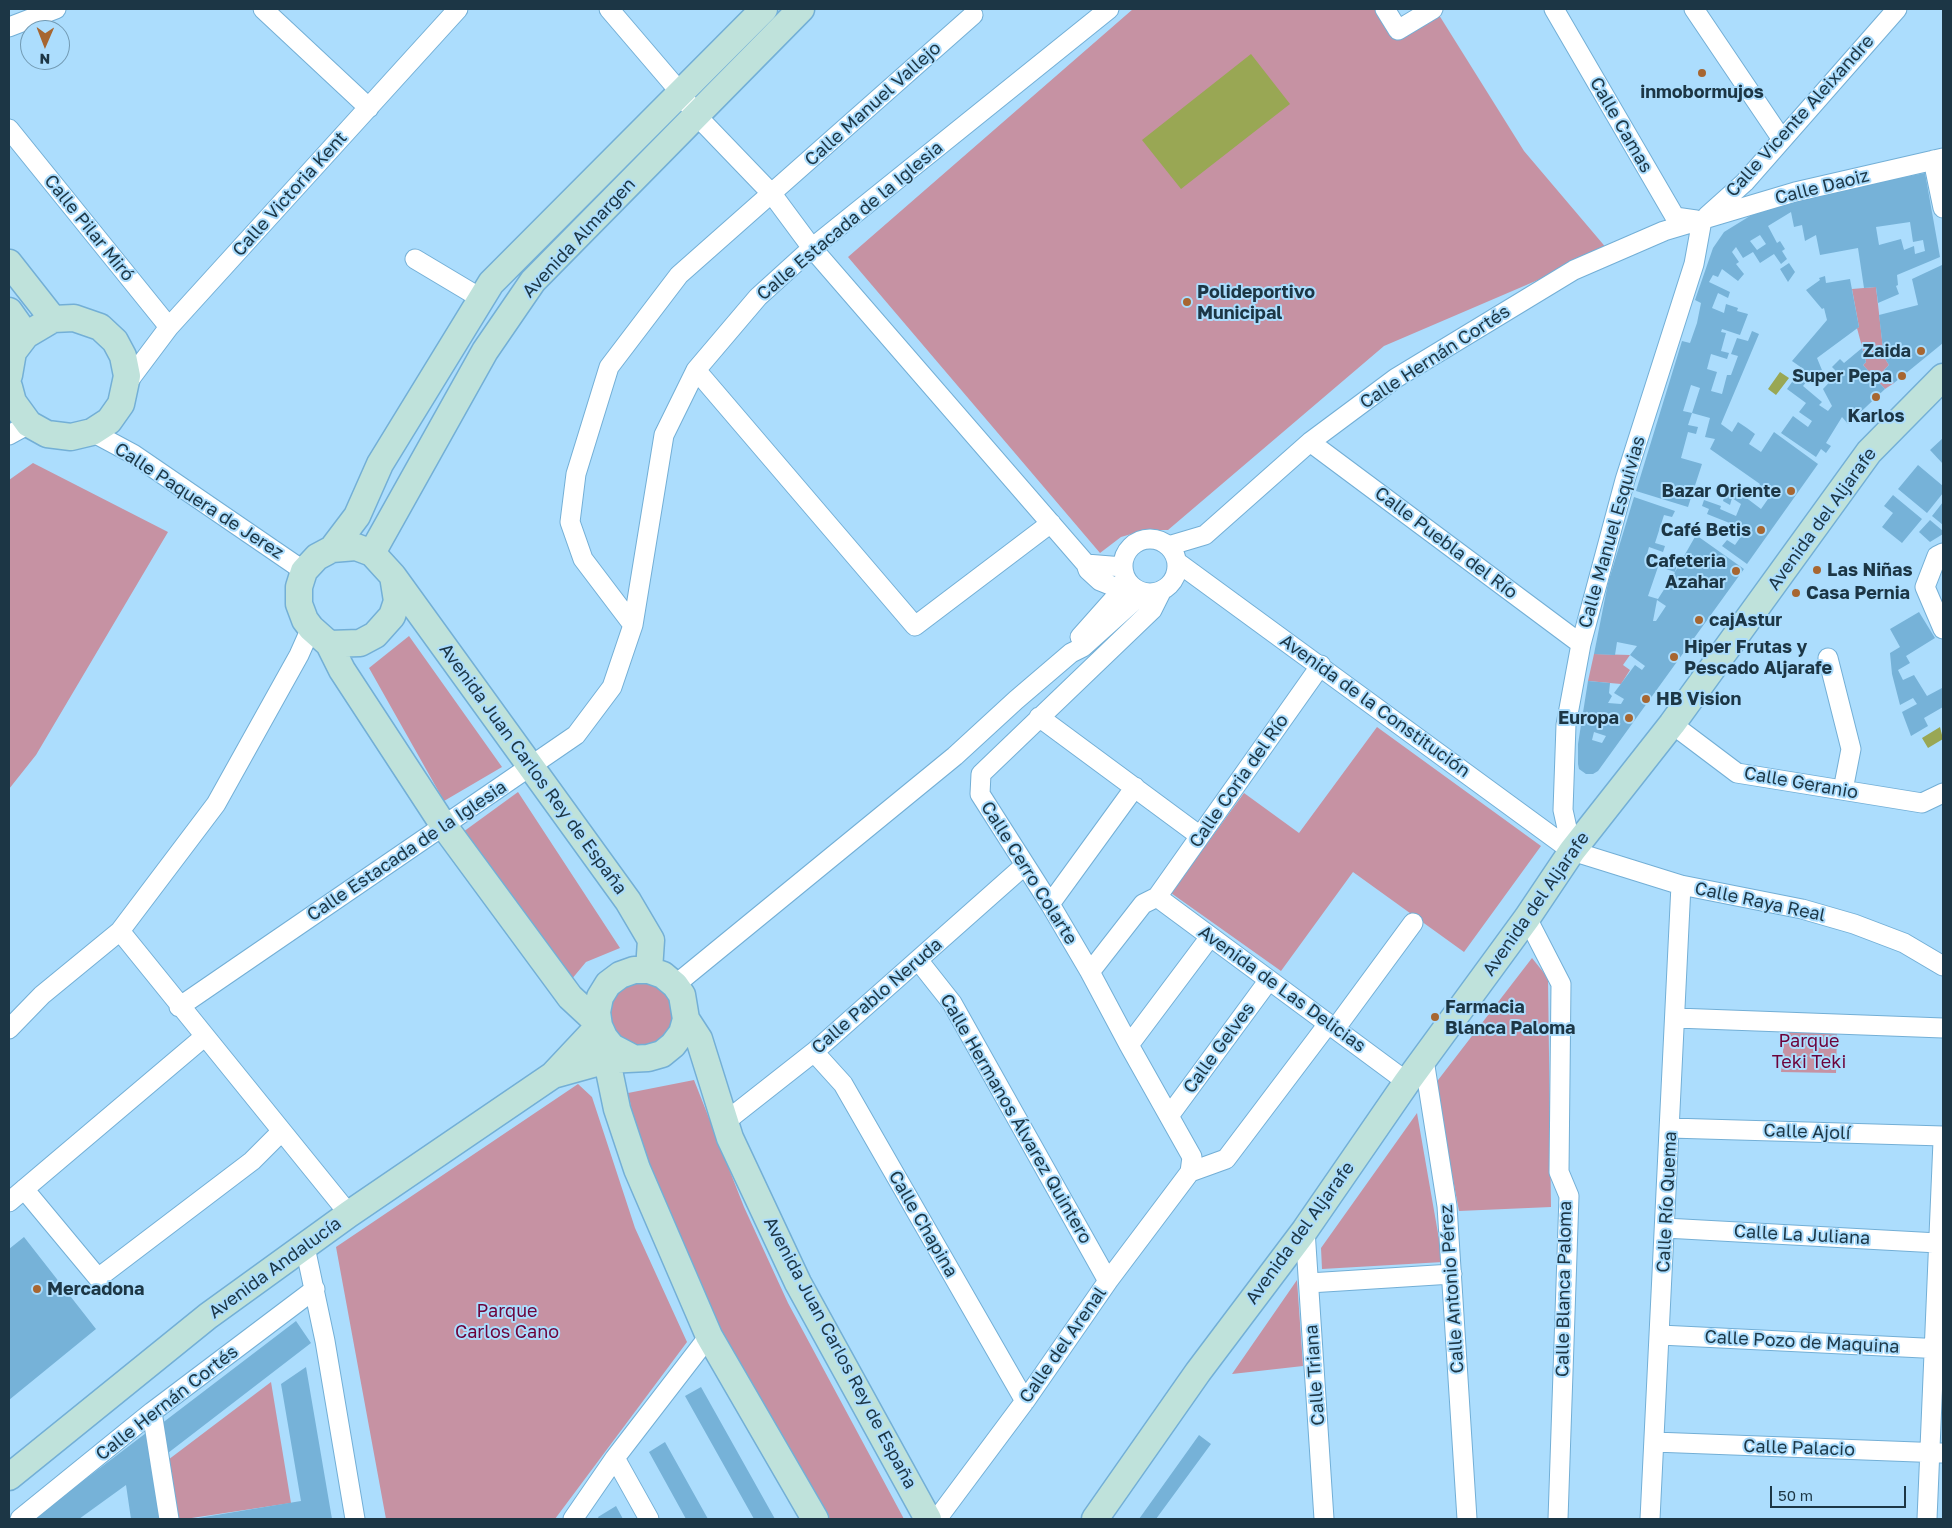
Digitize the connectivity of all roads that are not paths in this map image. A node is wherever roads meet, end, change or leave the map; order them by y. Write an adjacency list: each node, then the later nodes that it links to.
1 (56, 9): 14 (street)
2 (262, 9): 16 (street)
3 (458, 9): 16 (street, Calle Victoria Kent)
4 (609, 9): 15 (street)
5 (764, 9): 15 (street, Avenida Almargen)
6 (800, 9): 17 (street, Avenida Almargen)
7 (1109, 9): 24 (street, Calle Estacada de la Iglesia)
8 (1385, 9): 9 (street)
9 (1433, 9)
10 (1554, 9): 23 (street, Calle Camas)
11 (1694, 9): 19 (street)
12 (1896, 9): 19 (street, Calle Vicente Aleixandre)
13 (973, 15): 21 (street, Calle Manuel Vallejo)
14 (9, 27)
15 (680, 92): 17 (street); 27 (street, Avenida Almargen)
16 (369, 108): 30 (street, Calle Victoria Kent)
17 (696, 115): 21 (street); 43 (street, Avenida Almargen)
18 (9, 130): 30 (street, Calle Pilar Miró)
19 (1781, 138): 23 (street, Calle Vicente Aleixandre)
20 (1938, 160): 22 (street); 23 (street, Calle Daoiz)
21 (772, 194): 24 (street); 50 (street, Calle Manuel Vallejo)
22 (1943, 208)
23 (1702, 220): 39 (street, Calle Hernán Cortés); 53 (street, Calle Manuel Esquivias)
24 (812, 248): 32 (street, Calle Estacada de la Iglesia); 40 (street)
25 (415, 259): 27 (street)
26 (9, 263): 29 (street)
27 (482, 299): 41 (street, Avenida Almargen)
28 (9, 311): 31 (street)
29 (53, 319): 31 (street); 35 (street)
30 (170, 327): 35 (street, Calle Victoria Kent)
31 (26, 334): 33 (street)
32 (696, 370): 40 (street); 50 (street, Calle Estacada de la Iglesia)
33 (9, 375)
34 (1943, 377): 58 (street, Avenida del Aljarafe)
35 (127, 383): 38 (street)
36 (9, 387): 37 (street)
37 (19, 430): 38 (street)
38 (92, 432): 45 (street, Calle Paquera de Jerez)
39 (1310, 442): 44 (street, Calle Hernán Cortés); 53 (street, Calle Puebla del Río)
40 (1051, 523): 47 (street)
41 (332, 549): 43 (street); 45 (street)
42 (1943, 552): 51 (street)
43 (372, 553): 46 (street)
44 (1172, 554): 47 (street); 48 (street); 56 (street, Avenida de la Constitución)
45 (304, 571): 52 (street)
46 (393, 576): 52 (street); 59 (street, Avenida Juan Carlos Rey de España)
47 (1124, 579): 49 (street); 54 (street)
48 (1162, 590): 49 (street); 57 (street, Calle Cerro Colarte)
49 (1144, 593): 54 (street)
50 (633, 625): 59 (street, Calle Estacada de la Iglesia)
51 (1943, 628)
52 (320, 636): 63 (street); 72 (street)
53 (1581, 644): 65 (street, Calle Manuel Esquivias)
54 (1071, 654): 79 (street)
55 (1828, 658): 61 (street)
56 (1321, 665): 64 (street, Calle Coria del Río); 65 (street, Avenida de la Constitución)
57 (1039, 717): 60 (street); 66 (street, Calle Cerro Colarte)
58 (1672, 724): 61 (street, Calle Geranio); 65 (street, Avenida del Aljarafe)
59 (532, 766): 63 (street, Calle Estacada de la Iglesia); 76 (street, Avenida Juan Carlos Rey de España)
60 (1135, 787): 64 (street); 69 (street)
61 (1843, 790): 62 (street, Calle Geranio)
62 (1943, 793)
63 (444, 826): 80 (street, Calle Estacada de la Iglesia); 84 (street)
64 (1200, 836): 68 (street, Calle Coria del Río)
65 (1572, 851): 67 (street, Calle Raya Real); 70 (street, Avenida del Aljarafe)
66 (1025, 865): 69 (street, Calle Cerro Colarte); 74 (street, Calle Pablo Neruda)
67 (1681, 885): 75 (street, Calle Raya Real); 81 (street, Calle Río Quema)
68 (1157, 897): 73 (street, Avenida de Las Delicias); 77 (street, Calle Coria del Río)
69 (1050, 904): 77 (street, Calle Cerro Colarte)
70 (1527, 918): 92 (street, Avenida del Aljarafe); 134 (street, Calle Blanca Paloma)
71 (1413, 923): 83 (street)
72 (120, 931): 80 (street); 86 (street)
73 (1210, 937): 78 (street, Avenida de Las Delicias); 88 (street)
74 (918, 960): 89 (street, Calle Pablo Neruda); 111 (street, Calle Hermanos Álvarez Quintero)
75 (1943, 966)
76 (649, 970): 79 (street); 84 (street)
77 (1090, 972): 88 (street, Calle Cerro Colarte)
78 (1269, 980): 83 (street, Avenida de Las Delicias); 96 (street, Calle Gelves)
79 (675, 985): 82 (street)
80 (179, 1007): 87 (street)
81 (1676, 1018): 85 (street); 98 (street, Calle Río Quema)
82 (686, 1019): 90 (street); 97 (street, Avenida Juan Carlos Rey de España)
83 (1332, 1026): 94 (street, Avenida de Las Delicias); 102 (street)
84 (600, 1027): 90 (street); 91 (street); 93 (street)
85 (1943, 1028)
86 (9, 1029)
87 (204, 1037): 99 (street); 103 (street)
88 (1129, 1045): 96 (street, Calle Cerro Colarte)
89 (814, 1052): 97 (street, Calle Pablo Neruda); 117 (street, Calle Chapina)
90 (633, 1058): 91 (street)
91 (607, 1060): 93 (street); 95 (street)
92 (1424, 1060): 94 (street, Avenida del Aljarafe); 110 (street, Calle Antonio Pérez)
93 (553, 1075): 95 (street); 105 (street, Avenida Andalucía)
94 (1407, 1082): 107 (street, Avenida del Aljarafe)
95 (618, 1109): 115 (street)
96 (1169, 1116): 102 (street, Calle Cerro Colarte)
97 (725, 1122): 129 (street, Avenida Juan Carlos Rey de España)
98 (1670, 1128): 100 (street, Calle Ajolí); 106 (street, Calle Río Quema)
99 (282, 1132): 103 (street); 105 (street)
100 (1943, 1136)
101 (1943, 1141): 108 (street)
102 (1190, 1172): 111 (street, Calle del Arenal)
103 (24, 1189): 104 (street)
104 (9, 1202)
105 (349, 1214): 109 (street, Avenida Andalucía)
106 (1665, 1228): 108 (street, Calle La Juliana); 114 (street, Calle Río Quema)
107 (1305, 1230): 112 (street, Calle Triana); 131 (street, Avenida del Aljarafe)
108 (1938, 1243): 116 (street)
109 (305, 1247): 113 (street); 122 (street, Avenida Andalucía)
110 (1452, 1274): 112 (street); 133 (street, Calle Antonio Pérez)
111 (1108, 1280): 117 (street, Calle del Arenal)
112 (1309, 1282): 132 (street, Calle Triana)
113 (315, 1289): 118 (street, Calle Hernán Cortés); 125 (street)
114 (1660, 1334): 116 (street, Calle Pozo de Maquina); 119 (street, Calle Río Quema)
115 (709, 1336): 121 (street); 128 (street)
116 (1939, 1350): 120 (street)
117 (1024, 1401): 130 (street, Calle del Arenal)
118 (152, 1412): 123 (street, Calle Hernán Cortés); 124 (street)
119 (1654, 1442): 120 (street, Calle Palacio); 135 (street, Calle Río Quema)
120 (1936, 1453): 136 (street)
121 (615, 1458): 126 (street); 127 (street)
122 (9, 1477)
123 (20, 1519)
124 (170, 1519)
125 (355, 1519)
126 (573, 1519)
127 (649, 1519)
128 (815, 1519)
129 (928, 1519)
130 (936, 1519)
131 (1095, 1519)
132 (1324, 1519)
133 (1467, 1519)
134 (1558, 1519)
135 (1650, 1519)
136 (1927, 1519)

